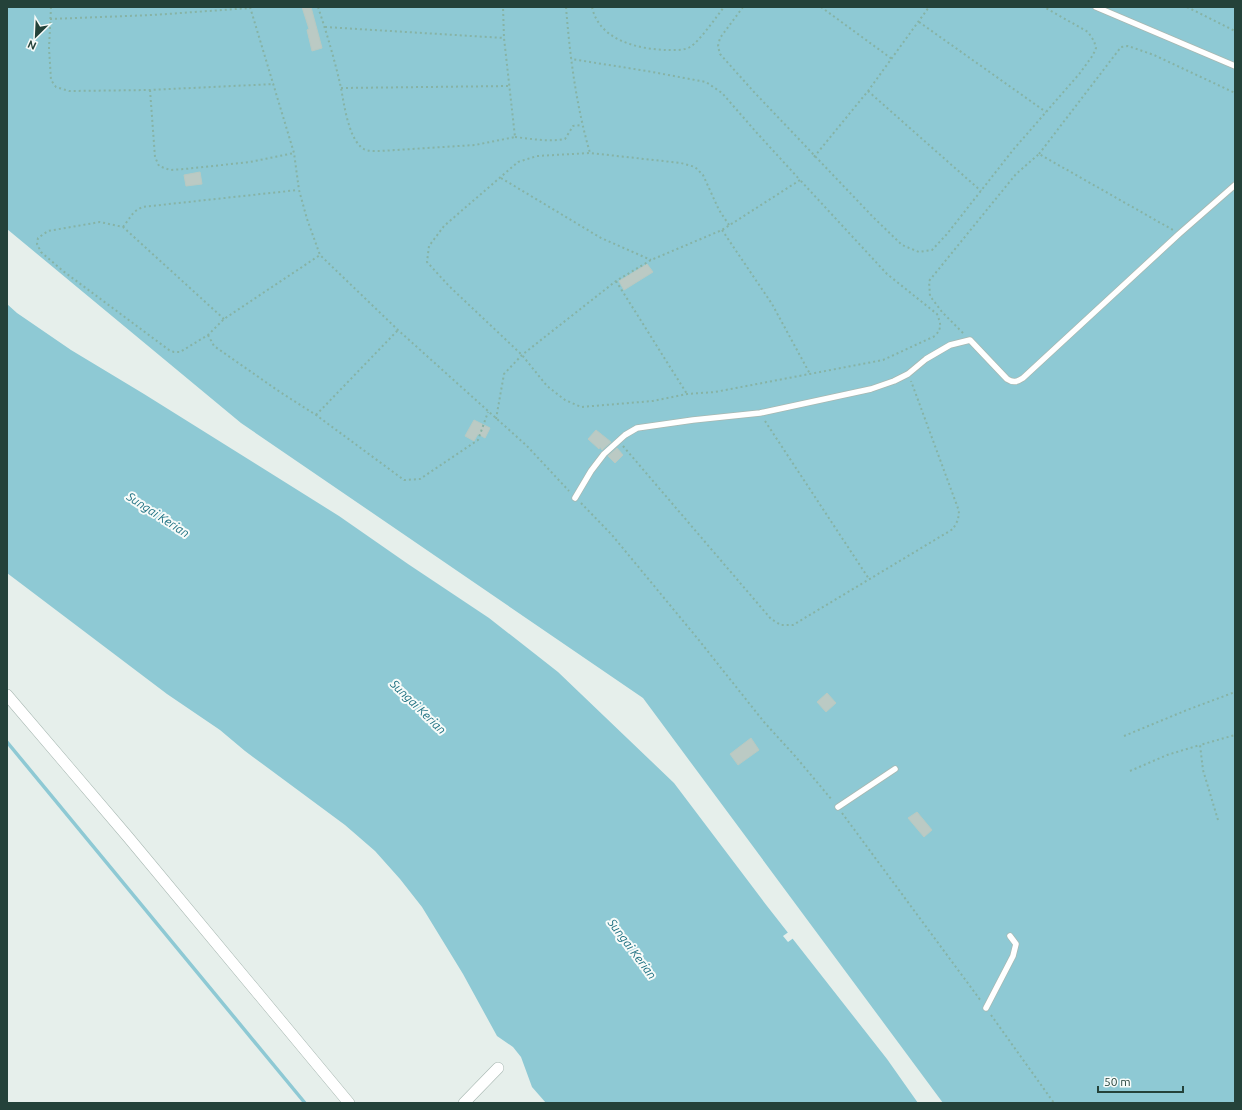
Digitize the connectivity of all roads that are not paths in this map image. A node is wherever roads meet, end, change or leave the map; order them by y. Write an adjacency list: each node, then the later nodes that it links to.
1 (1096, 7): 2 (lane)
2 (1235, 66)
3 (1235, 185): 4 (lane)
4 (576, 498)
5 (7, 695): 11 (street)
6 (895, 769): 7 (lane)
7 (838, 807)
8 (1010, 936): 9 (lane)
9 (986, 1008)
10 (498, 1068): 12 (street)
11 (349, 1103)
12 (464, 1103)

